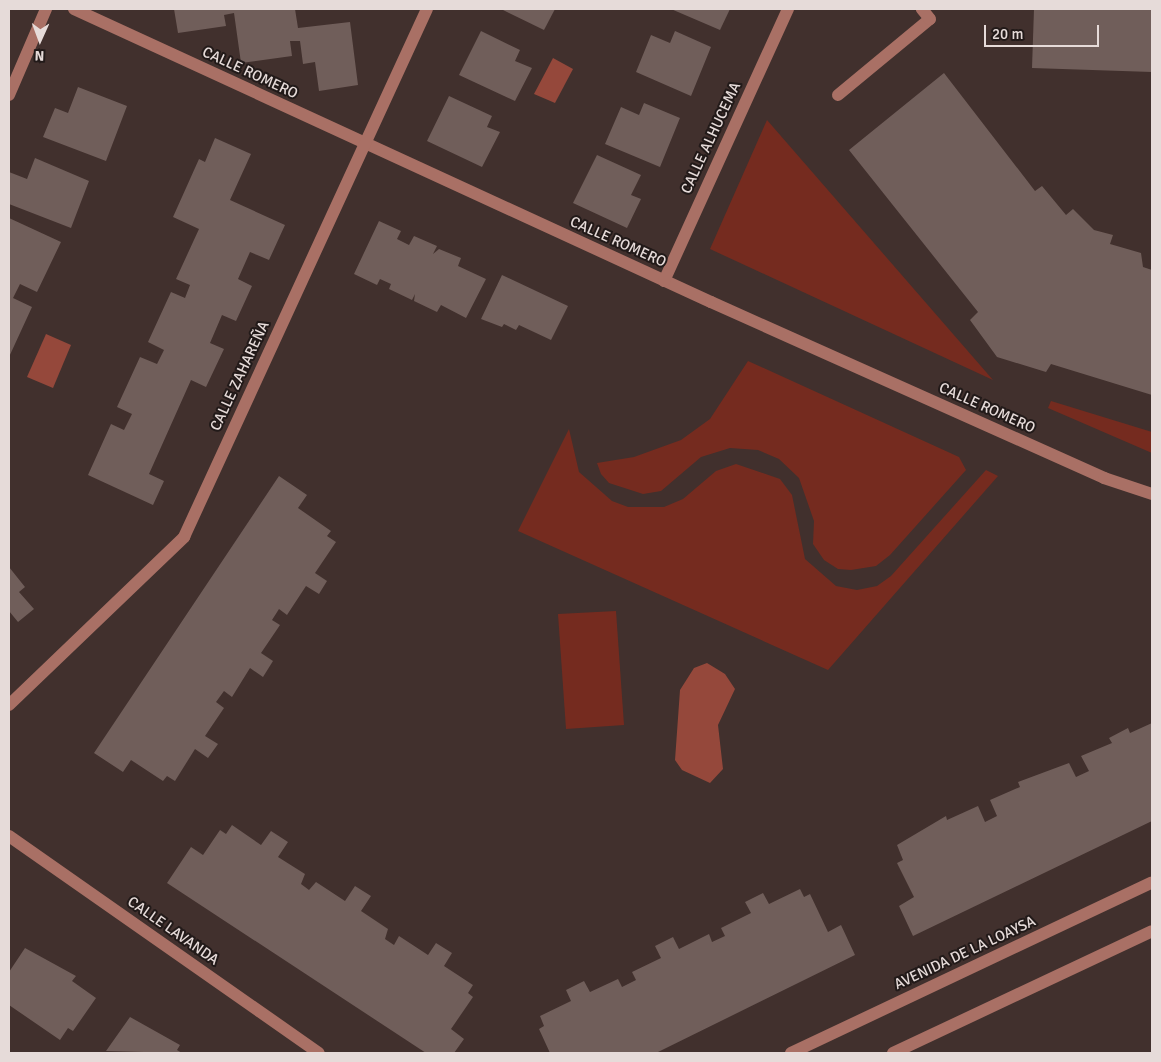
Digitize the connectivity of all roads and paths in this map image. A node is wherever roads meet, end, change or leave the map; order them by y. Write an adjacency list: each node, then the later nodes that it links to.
1 (46, 9): 6 (street)
2 (74, 9): 8 (street, CALLE ROMERO)
3 (427, 9): 8 (street, CALLE ZAHAREÑA)
4 (788, 9): 9 (street, CALLE ALHUCEMA)
5 (922, 9): 7 (street)
6 (9, 95)
7 (838, 95)
8 (364, 145): 9 (street, CALLE ROMERO); 11 (street, CALLE ZAHAREÑA)
9 (664, 281): 10 (street, CALLE ROMERO)
10 (1152, 494)
11 (9, 705)
12 (9, 836): 15 (street, CALLE LAVANDA)
13 (1152, 882): 16 (street, AVENIDA DE LA LOAYSA)
14 (1152, 931): 17 (street)
15 (319, 1053)
16 (791, 1053)
17 (893, 1053)

